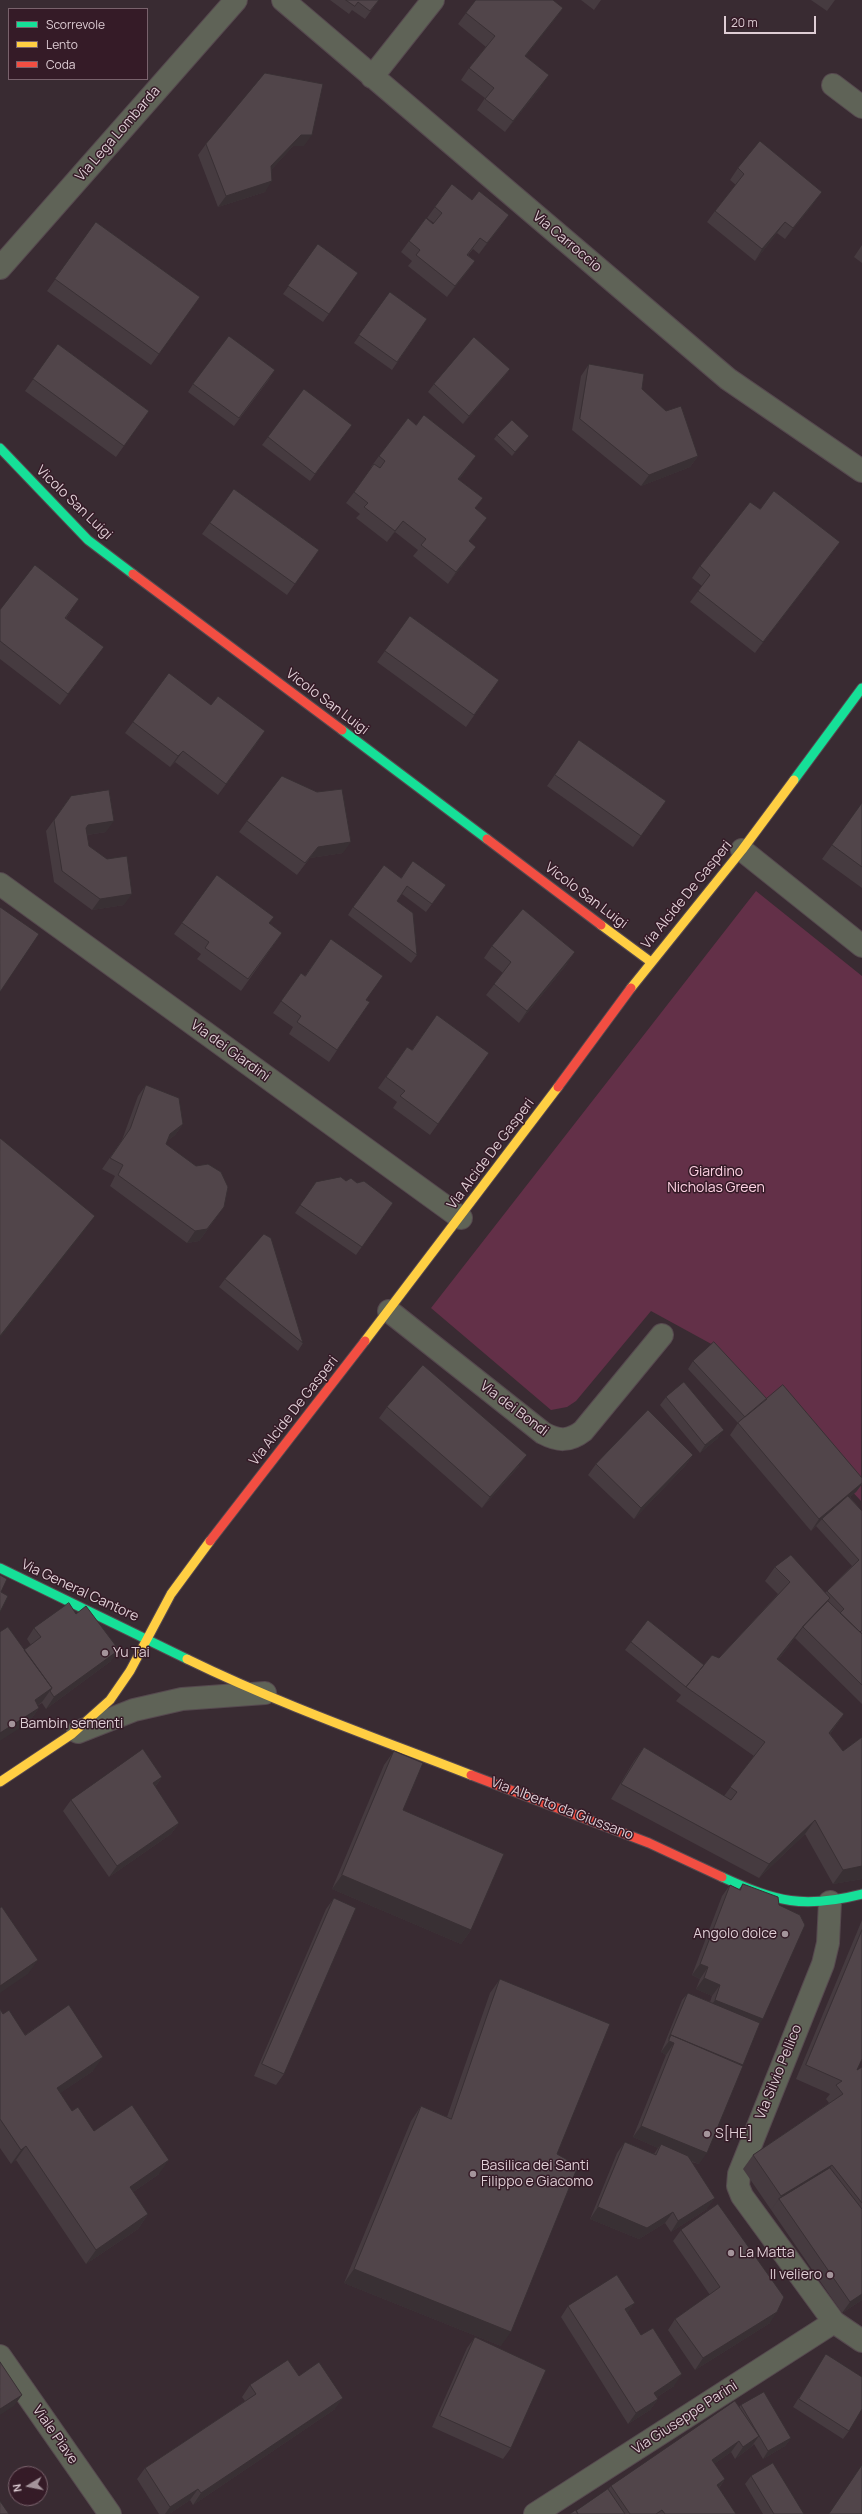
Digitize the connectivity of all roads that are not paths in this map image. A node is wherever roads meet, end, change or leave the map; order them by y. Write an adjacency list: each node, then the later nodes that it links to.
1 (236, 0): 7 (street, Via Lega Lombarda)
2 (282, 0): 4 (street, Via Carroccio)
3 (433, 0): 4 (street)
4 (372, 77): 9 (street, Via Carroccio)
5 (832, 85): 6 (street)
6 (862, 107)
7 (0, 268)
8 (0, 448): 14 (street, Vicolo San Luigi)
9 (862, 472)
10 (862, 688): 11 (street, Via Alcide De Gasperi)
11 (742, 850): 13 (street); 14 (street, Via Alcide De Gasperi)
12 (0, 884): 15 (street, Via dei Giardini)
13 (862, 946)
14 (651, 962): 15 (street, Via Alcide De Gasperi)
15 (460, 1218): 16 (street, Via Alcide De Gasperi)
16 (389, 1311): 17 (street, Via dei Bondi); 19 (street, Via Alcide De Gasperi)
17 (662, 1335)
18 (0, 1568): 19 (street, Via General Cantore)
19 (148, 1639): 20 (street, Via Alberto da Giussano); 21 (street, Via Alberto da Giussano)
20 (265, 1694): 21 (street, Via Alberto da Giussano); 24 (street, Via Alberto da Giussano)
21 (71, 1734): 22 (street, Via Alberto da Giussano)
22 (0, 1782)
23 (862, 1894): 24 (street, Via Alberto da Giussano)
24 (830, 1902): 25 (street, Via Silvio Pellico)
25 (834, 2322): 26 (street, Via Silvio Pellico); 29 (street, Via Giuseppe Parini)
26 (862, 2341)
27 (0, 2356): 28 (street, Viale Piave)
28 (110, 2514)
29 (535, 2514)

